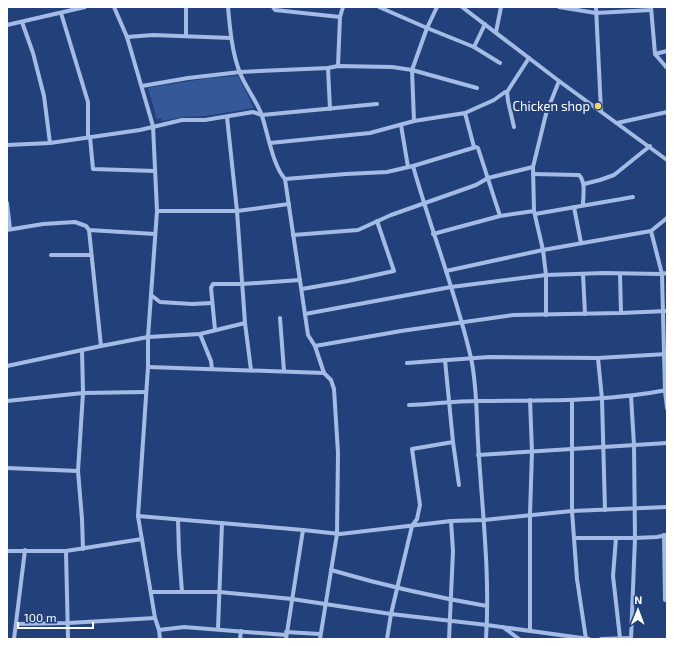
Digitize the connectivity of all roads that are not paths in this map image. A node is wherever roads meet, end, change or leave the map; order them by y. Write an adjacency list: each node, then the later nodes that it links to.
1 (85, 7): 14 (street)
2 (114, 7): 22 (street)
3 (186, 7): 23 (street)
4 (228, 7): 24 (street)
5 (273, 7): 16 (street)
6 (343, 7): 16 (street)
7 (379, 7): 20 (street)
8 (437, 7): 20 (street)
9 (462, 7): 18 (street)
10 (501, 7): 21 (street)
11 (559, 7): 15 (street)
12 (596, 7): 15 (street)
13 (651, 8): 15 (street); 27 (street)
14 (61, 13): 17 (street); 51 (street)
15 (596, 13): 41 (street)
16 (340, 17): 30 (street)
17 (22, 22): 19 (street); 52 (street)
18 (485, 24): 21 (street); 25 (street)
19 (7, 25)
20 (427, 28): 25 (street); 33 (street)
21 (496, 32): 28 (street)
22 (127, 36): 23 (street); 36 (street)
23 (186, 36): 24 (street)
24 (231, 38): 34 (street)
25 (474, 47): 29 (street)
26 (667, 51): 27 (street)
27 (655, 54): 32 (street)
28 (529, 58): 35 (street); 38 (street)
29 (500, 63)
30 (338, 66): 31 (street); 33 (street)
31 (328, 68): 34 (street); 40 (street)
32 (667, 68)
33 (412, 70): 37 (street); 46 (street)
34 (240, 72): 36 (street); 44 (street)
35 (559, 81): 41 (street); 59 (street)
36 (142, 86): 49 (street)
37 (477, 88)
38 (507, 92): 43 (street); 50 (street)
39 (377, 104): 40 (street)
40 (330, 109): 44 (street)
41 (600, 111): 47 (street)
42 (667, 112): 47 (street)
43 (465, 113): 46 (street); 56 (street)
44 (262, 115): 45 (street); 53 (street)
45 (227, 117): 49 (street); 72 (street)
46 (414, 121): 48 (street)
47 (617, 123): 55 (street)
48 (401, 125): 53 (street); 58 (street)
49 (154, 126): 51 (street); 60 (street)
50 (514, 127)
51 (89, 137): 52 (street); 60 (street)
52 (50, 142): 54 (street)
53 (270, 143): 63 (street)
54 (7, 145)
55 (650, 146): 57 (street); 64 (street)
56 (474, 147): 58 (street); 62 (street)
57 (667, 160)
58 (410, 167): 63 (street); 67 (street)
59 (533, 168): 61 (street); 62 (street)
60 (155, 171): 71 (street)
61 (533, 174): 64 (street); 73 (street)
62 (488, 178): 67 (street); 74 (street)
63 (285, 179): 68 (street)
64 (584, 184): 69 (street)
65 (633, 197): 69 (street)
66 (7, 203): 77 (street)
67 (423, 203): 76 (street); 81 (street)
68 (289, 204): 72 (street); 82 (street)
69 (583, 205): 70 (street)
70 (574, 207): 73 (street); 83 (street)
71 (158, 211): 72 (street); 80 (street)
72 (237, 211): 94 (street)
73 (534, 212): 74 (street); 84 (street)
74 (500, 216): 81 (street)
75 (667, 218): 79 (street)
76 (377, 221): 82 (street); 96 (street)
77 (9, 230): 78 (street)
78 (90, 230): 80 (street); 86 (street)
79 (651, 230): 83 (street); 91 (street)
80 (155, 234): 97 (street)
81 (433, 234): 87 (street)
82 (293, 235): 93 (street)
83 (581, 243): 84 (street)
84 (542, 250): 87 (street); 92 (street)
85 (51, 255): 86 (street)
86 (92, 256): 110 (street)
87 (446, 271): 95 (street)
88 (667, 273): 91 (street)
89 (583, 274): 90 (street); 92 (street); 102 (street)
90 (620, 274): 91 (street); 100 (street)
91 (662, 274): 99 (street)
92 (546, 276): 95 (street); 103 (street)
93 (300, 280): 94 (street); 96 (street)
94 (242, 284): 98 (street); 106 (street)
95 (451, 287): 101 (street); 105 (street)
96 (302, 289): 101 (street)
97 (151, 295): 98 (street); 109 (street)
98 (212, 303): 107 (street)
99 (665, 311): 100 (street); 113 (street)
100 (621, 313): 102 (street)
101 (305, 314): 111 (street)
102 (585, 314): 103 (street)
103 (546, 315): 105 (street)
104 (280, 318): 122 (street)
105 (461, 322): 111 (street); 115 (street)
106 (245, 323): 107 (street); 121 (street)
107 (215, 330): 108 (street)
108 (200, 334): 109 (street); 120 (street)
109 (148, 337): 110 (street); 119 (street)
110 (101, 346): 112 (street)
111 (315, 346): 123 (street)
112 (82, 350): 118 (street); 126 (street)
113 (665, 354): 114 (street); 124 (street)
114 (598, 358): 115 (street); 128 (street)
115 (471, 359): 116 (street); 132 (street)
116 (445, 360): 117 (street); 133 (street)
117 (407, 363)
118 (7, 366)
119 (148, 367): 120 (street); 125 (street)
120 (212, 369): 121 (street)
121 (251, 370): 122 (street)
122 (284, 371): 123 (street)
123 (324, 373): 158 (street)
124 (666, 390): 127 (street); 135 (street)
125 (146, 392): 126 (street); 151 (street)
126 (83, 393): 131 (street); 144 (street)
127 (631, 396): 128 (street); 138 (street)
128 (602, 399): 130 (street); 139 (street)
129 (530, 400): 130 (street); 132 (street); 141 (street)
130 (572, 400): 140 (street)
131 (7, 401)
132 (476, 401): 133 (street); 142 (street)
133 (449, 402): 134 (street); 136 (street)
134 (409, 405)
135 (667, 408)
136 (454, 442): 145 (street); 156 (street)
137 (667, 444): 138 (street)
138 (634, 445): 139 (street); 147 (street)
139 (603, 447): 140 (street); 148 (street)
140 (573, 449): 141 (street); 149 (street)
141 (532, 452): 142 (street); 150 (street)
142 (478, 455): 153 (street)
143 (7, 468): 144 (street)
144 (78, 471): 164 (street)
145 (459, 485)
146 (667, 507): 147 (street)
147 (634, 508): 148 (street); 162 (street)
148 (605, 510): 149 (street)
149 (572, 511): 150 (street); 160 (street)
150 (530, 514): 153 (street); 189 (street)
151 (138, 516): 152 (street); 163 (street)
152 (178, 520): 155 (street); 172 (street)
153 (484, 520): 154 (street); 178 (street)
154 (451, 521): 156 (street); 175 (street)
155 (222, 523): 157 (street); 173 (street)
156 (412, 526): 158 (street); 170 (street)
157 (303, 530): 158 (street); 174 (street)
158 (337, 534): 169 (street)
159 (666, 535): 162 (street); 168 (street)
160 (574, 538): 161 (street); 202 (street)
161 (616, 538): 162 (street); 192 (street)
162 (634, 538): 193 (street)
163 (142, 539): 164 (street); 171 (street)
164 (82, 549): 167 (street)
165 (25, 550): 166 (street); 167 (street); 183 (street)
166 (7, 551)
167 (66, 551): 182 (street)
168 (666, 553): 176 (street)
169 (331, 570): 170 (street); 177 (street)
170 (397, 587): 175 (street); 179 (street)
171 (151, 592): 172 (street); 180 (street)
172 (182, 592): 173 (street)
173 (219, 592): 174 (street); 186 (street)
174 (292, 599): 177 (street); 190 (street)
175 (451, 600): 178 (street); 181 (street)
176 (665, 600)
177 (326, 605): 179 (street); 191 (street)
178 (487, 606): 184 (street)
179 (391, 614): 181 (street); 198 (street)
180 (155, 618): 182 (street); 187 (street)
181 (450, 620): 184 (street); 199 (street)
182 (68, 623): 183 (street); 195 (street)
183 (17, 624): 194 (street)
184 (487, 625): 185 (street); 200 (street)
185 (503, 627): 189 (street); 201 (street)
186 (218, 629): 187 (street); 188 (street)
187 (159, 630): 196 (street)
188 (241, 631): 190 (street); 197 (street)
189 (530, 631): 202 (street)
190 (286, 635): 191 (street)
191 (320, 637)
192 (620, 638): 193 (street); 203 (street)
193 (631, 638)
194 (14, 639)
195 (68, 639)
196 (160, 639)
197 (240, 639)
198 (387, 639)
199 (449, 639)
200 (486, 639)
201 (519, 639)
202 (587, 639)
203 (601, 639)

